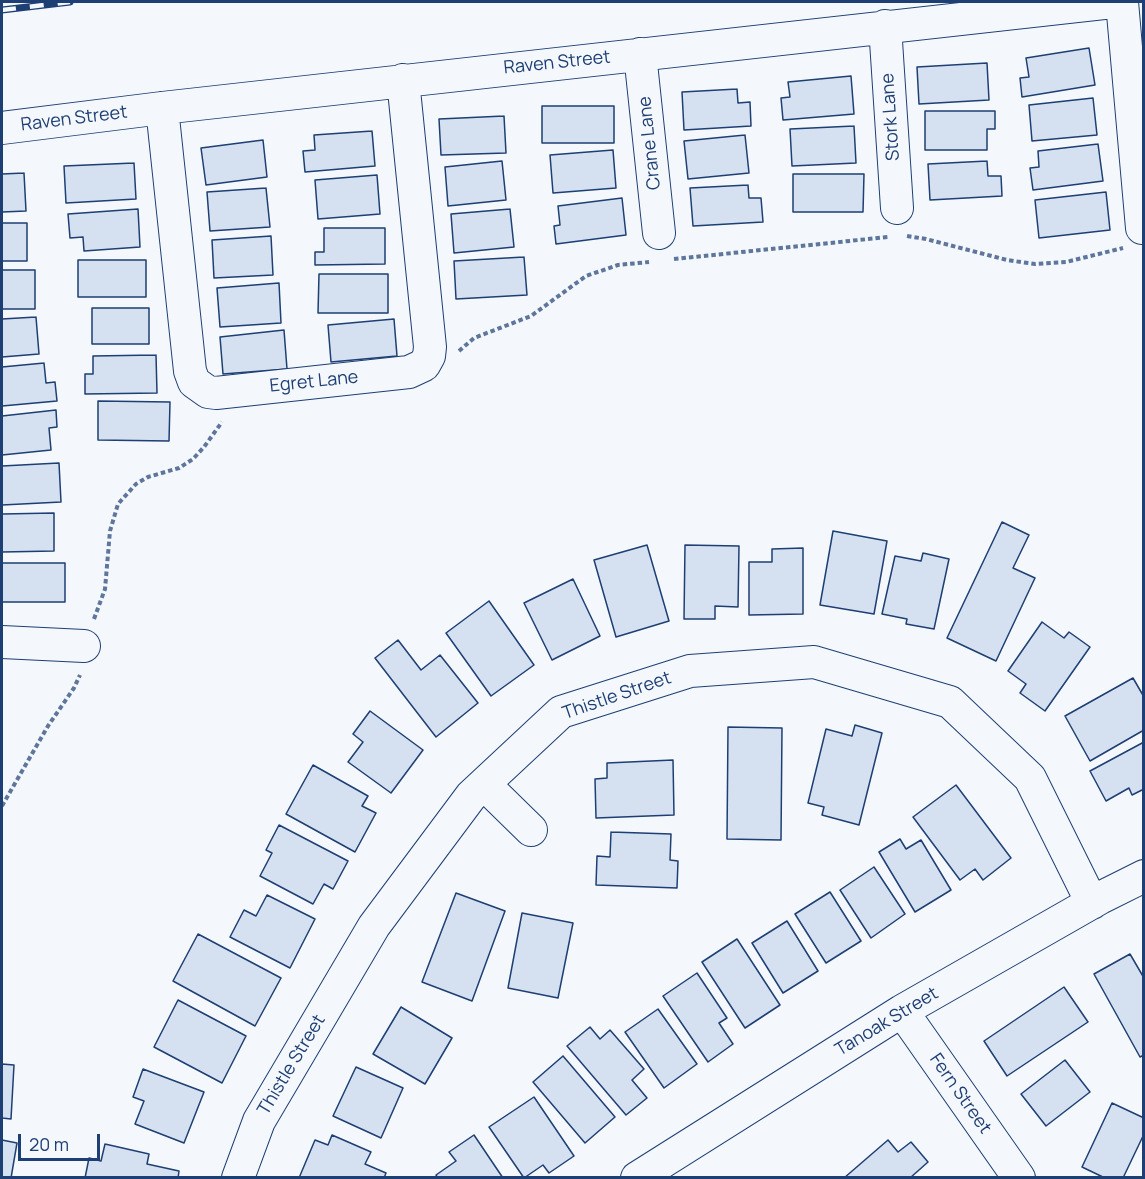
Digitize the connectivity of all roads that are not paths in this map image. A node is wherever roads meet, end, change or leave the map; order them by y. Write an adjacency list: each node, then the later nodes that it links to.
1 (1113, 2): 3 (street, Raven Street)
2 (1122, 2): 9 (street)
3 (885, 26): 4 (street, Raven Street); 8 (street, Stork Lane)
4 (640, 54): 5 (street, Raven Street); 10 (street, Crane Lane)
5 (403, 80): 6 (street, Raven Street); 6 (street, Egret Lane)
6 (162, 108): 7 (street, Raven Street)
7 (2, 128)
8 (895, 227)
9 (1134, 238)
10 (661, 251)
11 (2, 642): 12 (street)
12 (84, 646)
13 (484, 784): 14 (street); 16 (street, Thistle Street); 18 (street, Thistle Street)
14 (531, 830)
15 (1143, 876): 16 (street, Tanoak Street)
16 (1092, 903): 17 (street, Tanoak Street)
17 (902, 1011): 19 (street, Tanoak Street); 20 (street, Fern Street)
18 (238, 1178)
19 (637, 1178)
20 (1018, 1178)

